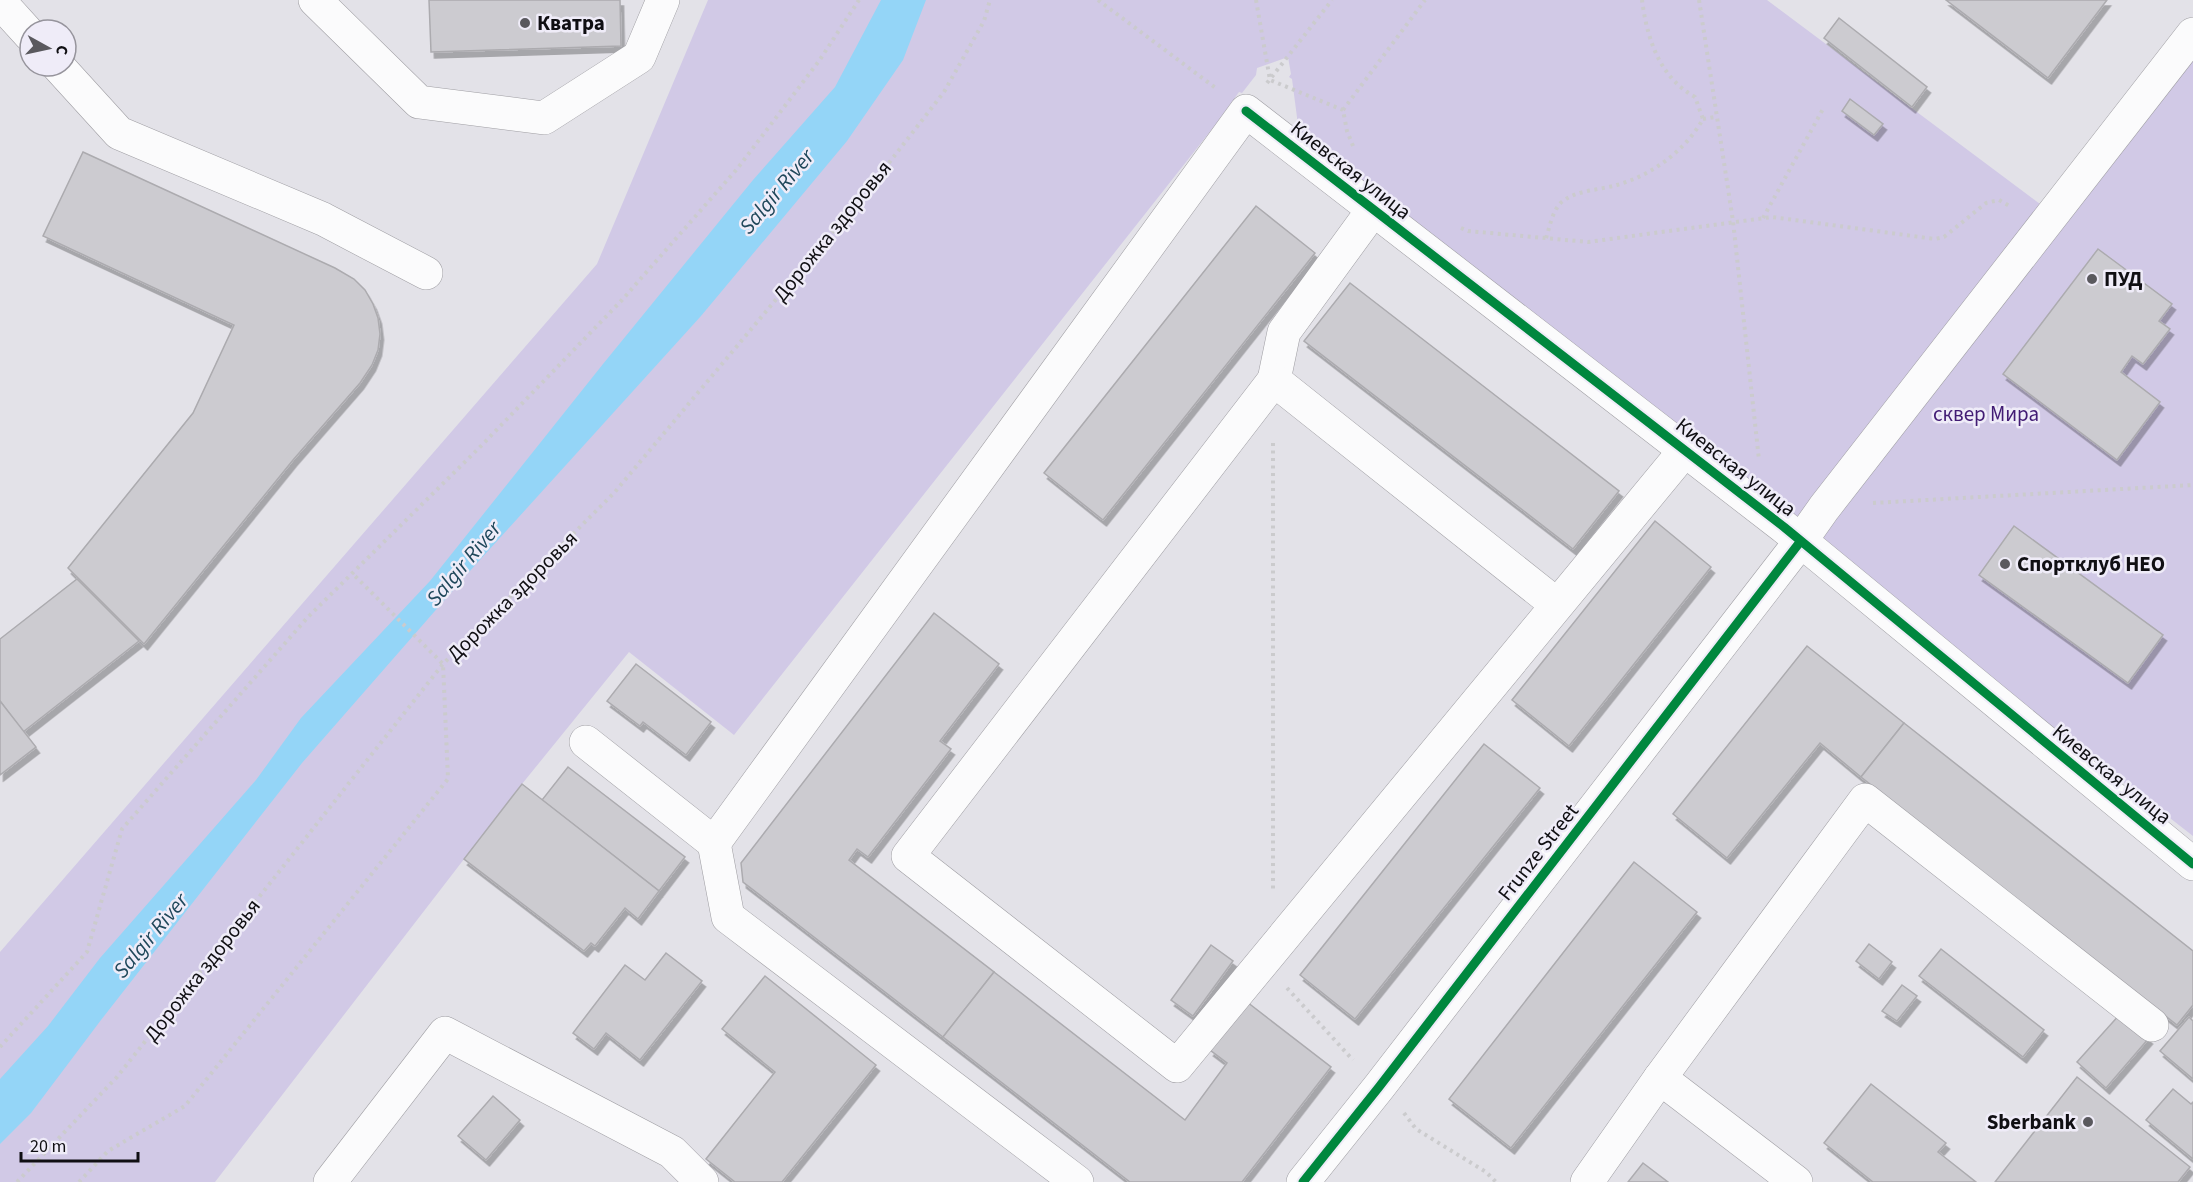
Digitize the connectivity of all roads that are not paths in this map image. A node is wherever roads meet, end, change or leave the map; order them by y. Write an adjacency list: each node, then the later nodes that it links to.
1 (315, 0): 2 (street)
2 (663, 0)
3 (0, 2): 4 (street)
4 (18, 22)
5 (2193, 34): 11 (street, Frunze Street)
6 (69, 78): 8 (street)
7 (1373, 210): 9 (street); 10 (street, Киевская улица); 14 (street, Киевская улица)
8 (426, 273)
9 (1274, 380): 12 (street); 12 (street)
10 (1686, 449): 11 (street, Киевская улица); 12 (street)
11 (1800, 542): 15 (street, Киевская улица); 21 (street, Frunze Street)
12 (1556, 604)
13 (586, 742): 14 (street)
14 (714, 843): 20 (street)
15 (2193, 864)
16 (2152, 1025): 17 (street)
17 (1660, 1078): 22 (street); 23 (street)
18 (330, 1182): 19 (street)
19 (702, 1182)
20 (1077, 1182)
21 (1303, 1182)
22 (1587, 1182)
23 (1796, 1182)

